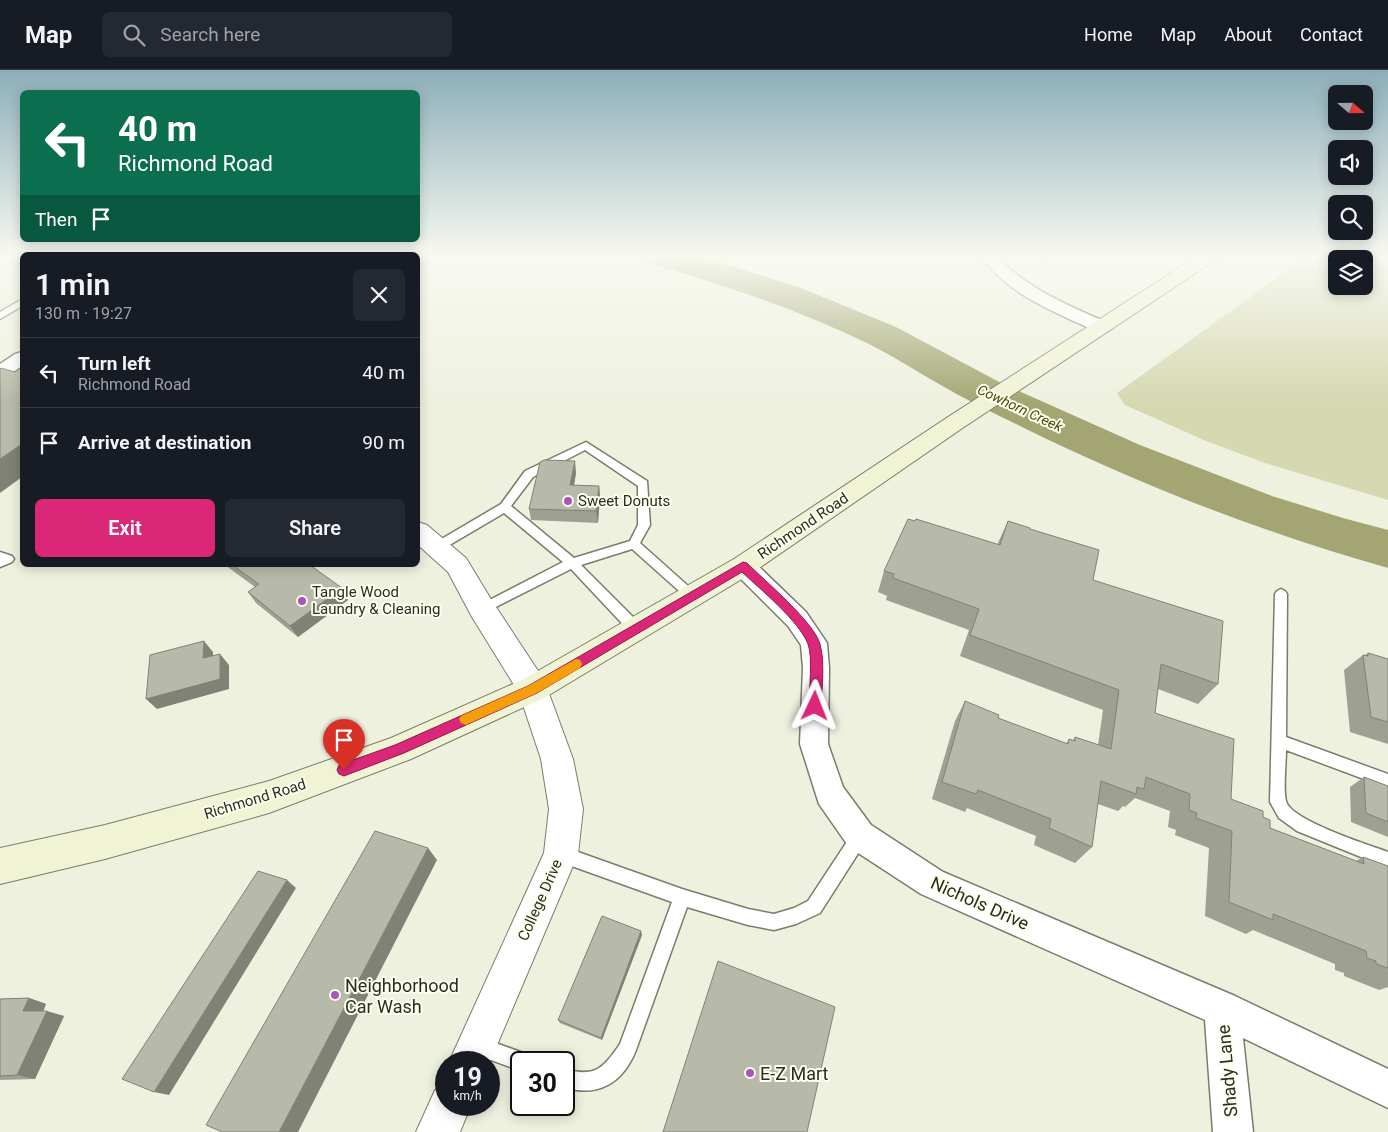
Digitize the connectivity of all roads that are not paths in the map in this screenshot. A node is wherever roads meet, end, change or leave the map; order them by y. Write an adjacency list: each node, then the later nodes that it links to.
1 (19, 305): 4 (lane)
2 (1054, 305): 5 (street)
3 (1136, 305): 5 (main road, Richmond Road)
4 (0, 316)
5 (1102, 327): 14 (main road, Richmond Road)
6 (20, 359): 7 (street)
7 (0, 372)
8 (505, 507): 9 (lane); 10 (lane); 13 (lane)
9 (427, 539): 17 (street, College Drive)
10 (634, 544): 13 (lane); 16 (lane)
11 (0, 556): 12 (lane)
12 (0, 563)
13 (572, 563): 17 (lane); 18 (lane)
14 (743, 566): 16 (main road, Richmond Road); 22 (street, Nichols Drive)
15 (1281, 594): 20 (lane)
16 (692, 596): 18 (main road, Richmond Road)
17 (482, 609): 19 (street, College Drive)
18 (636, 629): 19 (main road, Richmond Road)
19 (533, 689): 23 (street, College Drive); 25 (main road, Richmond Road)
20 (1278, 741): 21 (lane); 24 (lane)
21 (1388, 781)
22 (860, 836): 26 (lane); 27 (street, Nichols Drive)
23 (561, 854): 26 (lane); 28 (street, College Drive)
24 (1388, 860)
25 (0, 866)
26 (682, 897): 29 (lane)
27 (1222, 1009): 30 (street, Nichols Drive); 33 (street, Shady Lane)
28 (473, 1051)
29 (575, 1082)
30 (1388, 1089)
31 (445, 1116): 32 (street)
32 (438, 1132)
33 (1233, 1132)

